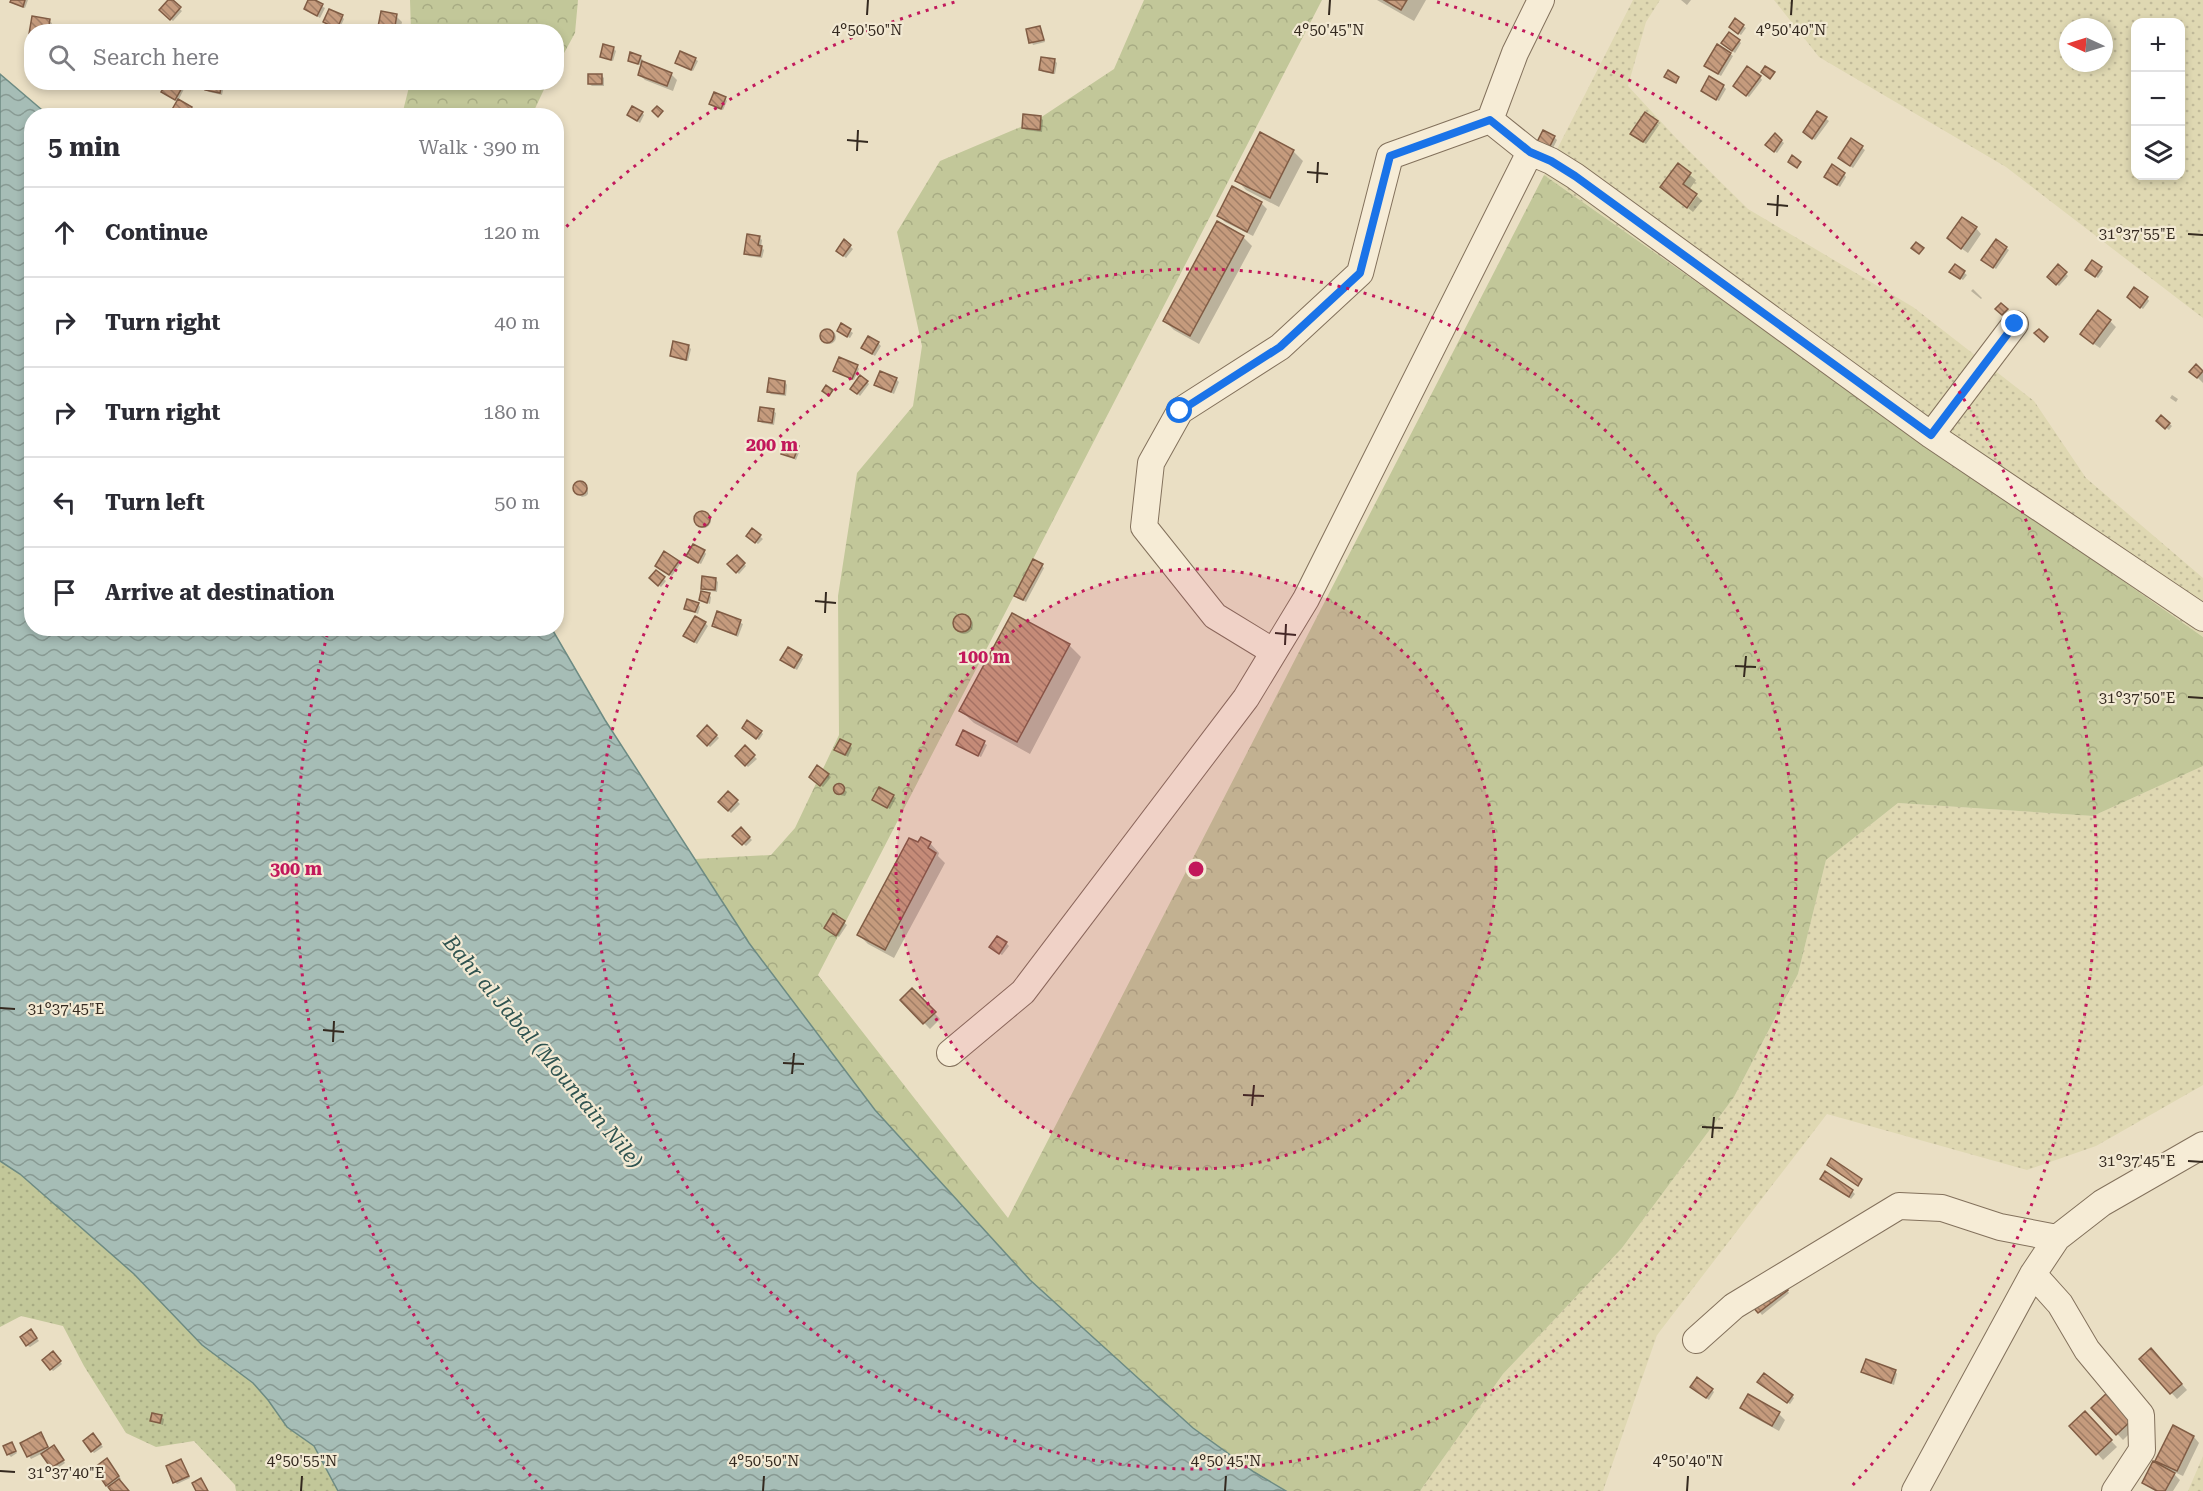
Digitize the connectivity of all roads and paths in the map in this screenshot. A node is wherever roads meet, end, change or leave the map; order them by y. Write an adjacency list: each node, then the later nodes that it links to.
1 (1541, 0): 2 (street)
2 (1490, 120): 3 (street); 7 (street)
3 (1540, 157): 5 (street); 7 (street)
4 (2015, 324): 5 (street)
5 (1931, 435): 6 (street)
6 (2203, 618)
7 (1274, 652): 8 (street)
8 (950, 1053)
9 (2203, 1145): 10 (street)
10 (2057, 1238): 11 (street); 12 (street)
11 (2033, 1274): 13 (street); 14 (street)
12 (1696, 1340)
13 (1915, 1491)
14 (2115, 1491)

